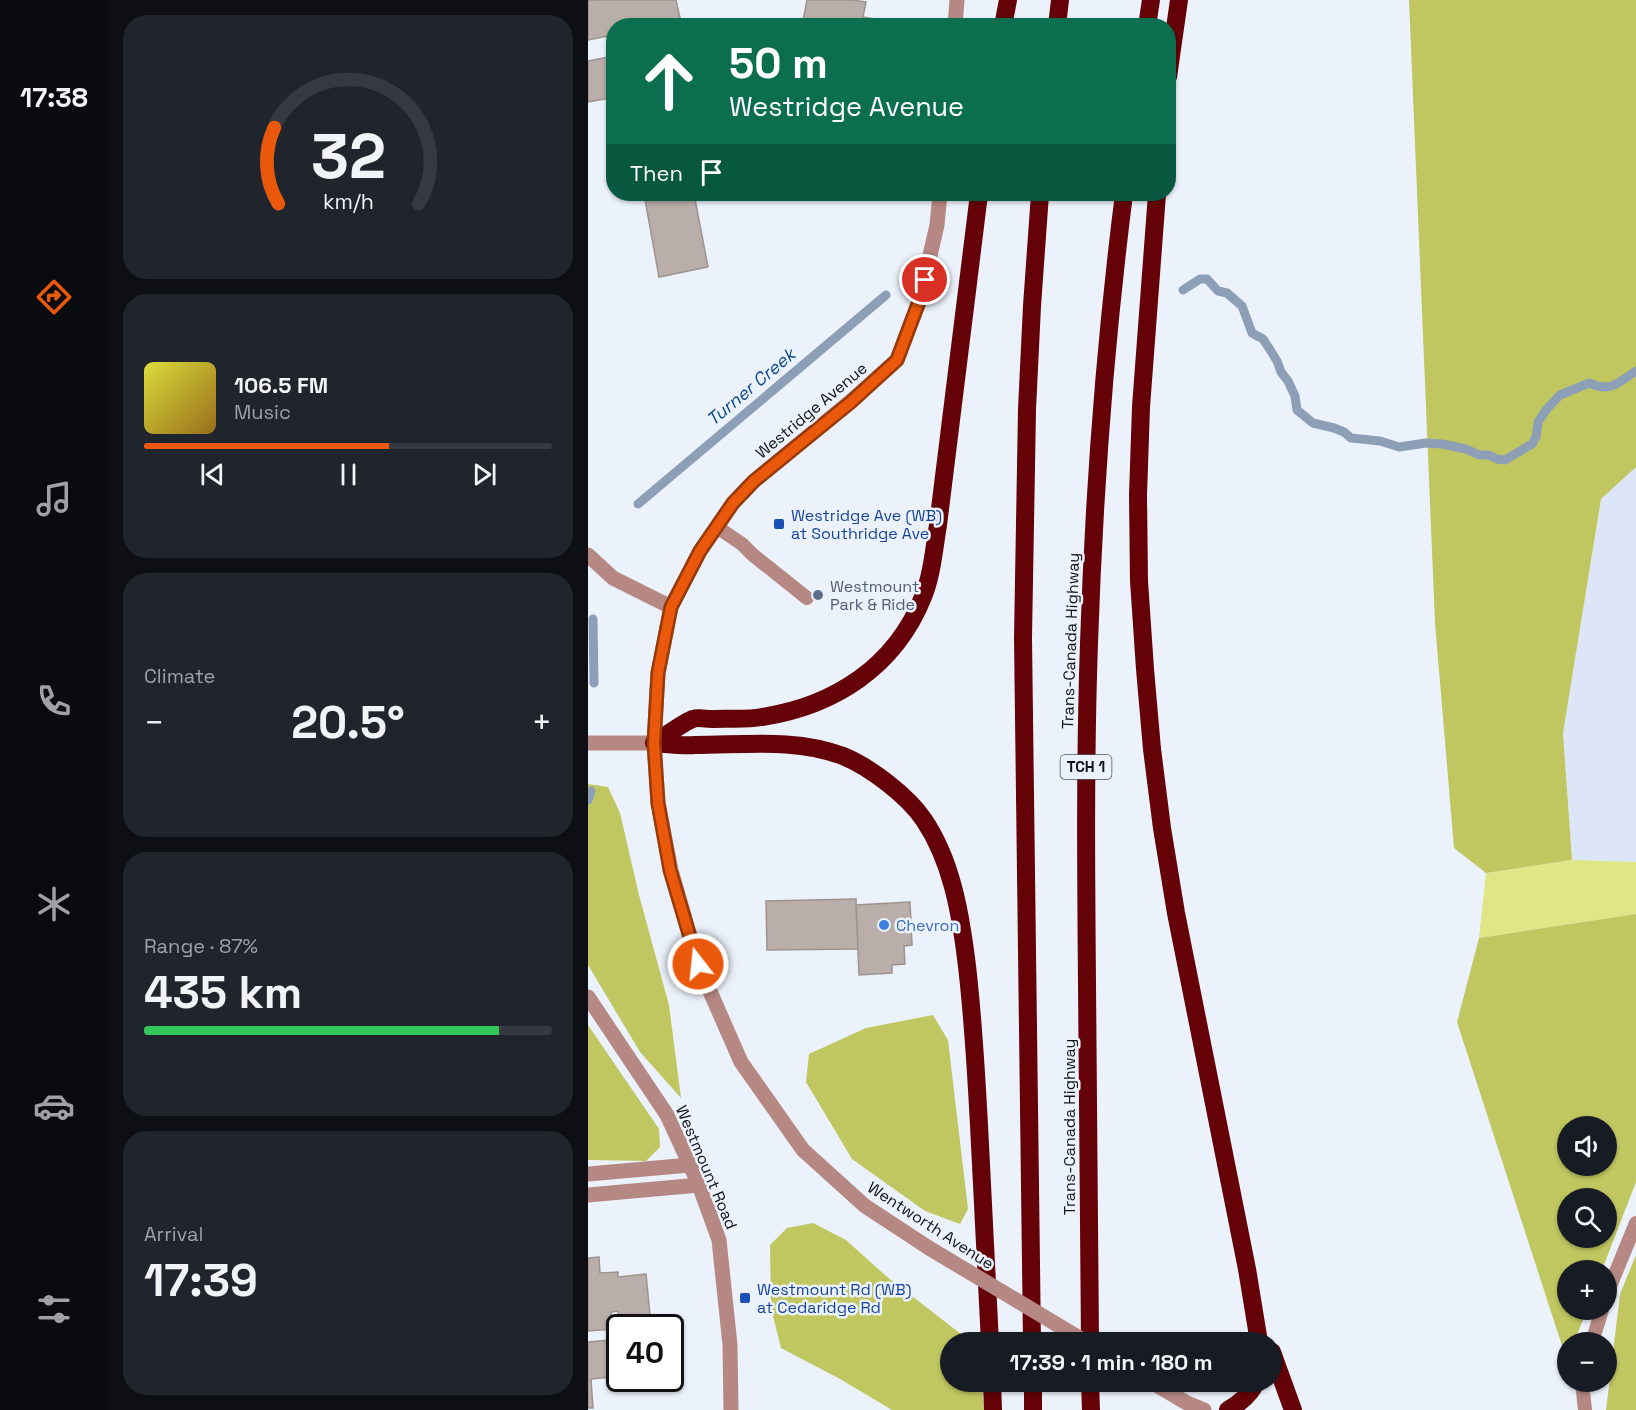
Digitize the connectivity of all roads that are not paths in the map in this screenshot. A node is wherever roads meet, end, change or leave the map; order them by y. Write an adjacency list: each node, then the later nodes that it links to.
1 (957, 0): 6 (street)
2 (1008, 0): 7 (highway)
3 (1060, 0): 8 (highway)
4 (1151, 0): 9 (highway)
5 (1179, 0): 10 (highway)
6 (956, 18)
7 (1005, 18)
8 (1058, 18)
9 (1148, 18)
10 (1176, 21)
11 (939, 201): 16 (street, Westridge Avenue)
12 (978, 201): 21 (highway)
13 (1040, 201): 31 (highway)
14 (1123, 201): 33 (highway, Trans-Canada Highway / TCH 1)
15 (1156, 201): 28 (highway)
16 (717, 527): 18 (lane); 19 (street, Westridge Avenue)
17 (588, 555): 19 (street)
18 (807, 598)
19 (671, 607): 21 (street, Westridge Avenue)
20 (588, 743): 21 (street)
21 (654, 743): 30 (highway); 32 (street, Wentworth Avenue, bridge)
22 (588, 997): 23 (street, Westmount Road)
23 (690, 1165): 24 (street); 25 (street, Westmount Road)
24 (588, 1174)
25 (699, 1185): 26 (street); 43 (street, Westmount Road)
26 (588, 1195)
27 (1636, 1223): 29 (lane)
28 (1246, 1269): 34 (highway); 35 (highway)
29 (1617, 1269)
30 (989, 1332)
31 (1032, 1332)
32 (1071, 1332)
33 (1088, 1332)
34 (1257, 1332)
35 (1266, 1332)
36 (1282, 1380): 49 (highway)
37 (992, 1392): 44 (highway)
38 (1033, 1392): 45 (highway)
39 (1090, 1392): 46 (highway)
40 (1168, 1392): 47 (street)
41 (1250, 1392): 48 (highway)
42 (1583, 1392): 50 (lane)
43 (731, 1410)
44 (993, 1410)
45 (1033, 1410)
46 (1091, 1410)
47 (1204, 1410)
48 (1228, 1410)
49 (1293, 1410)
50 (1585, 1410)

